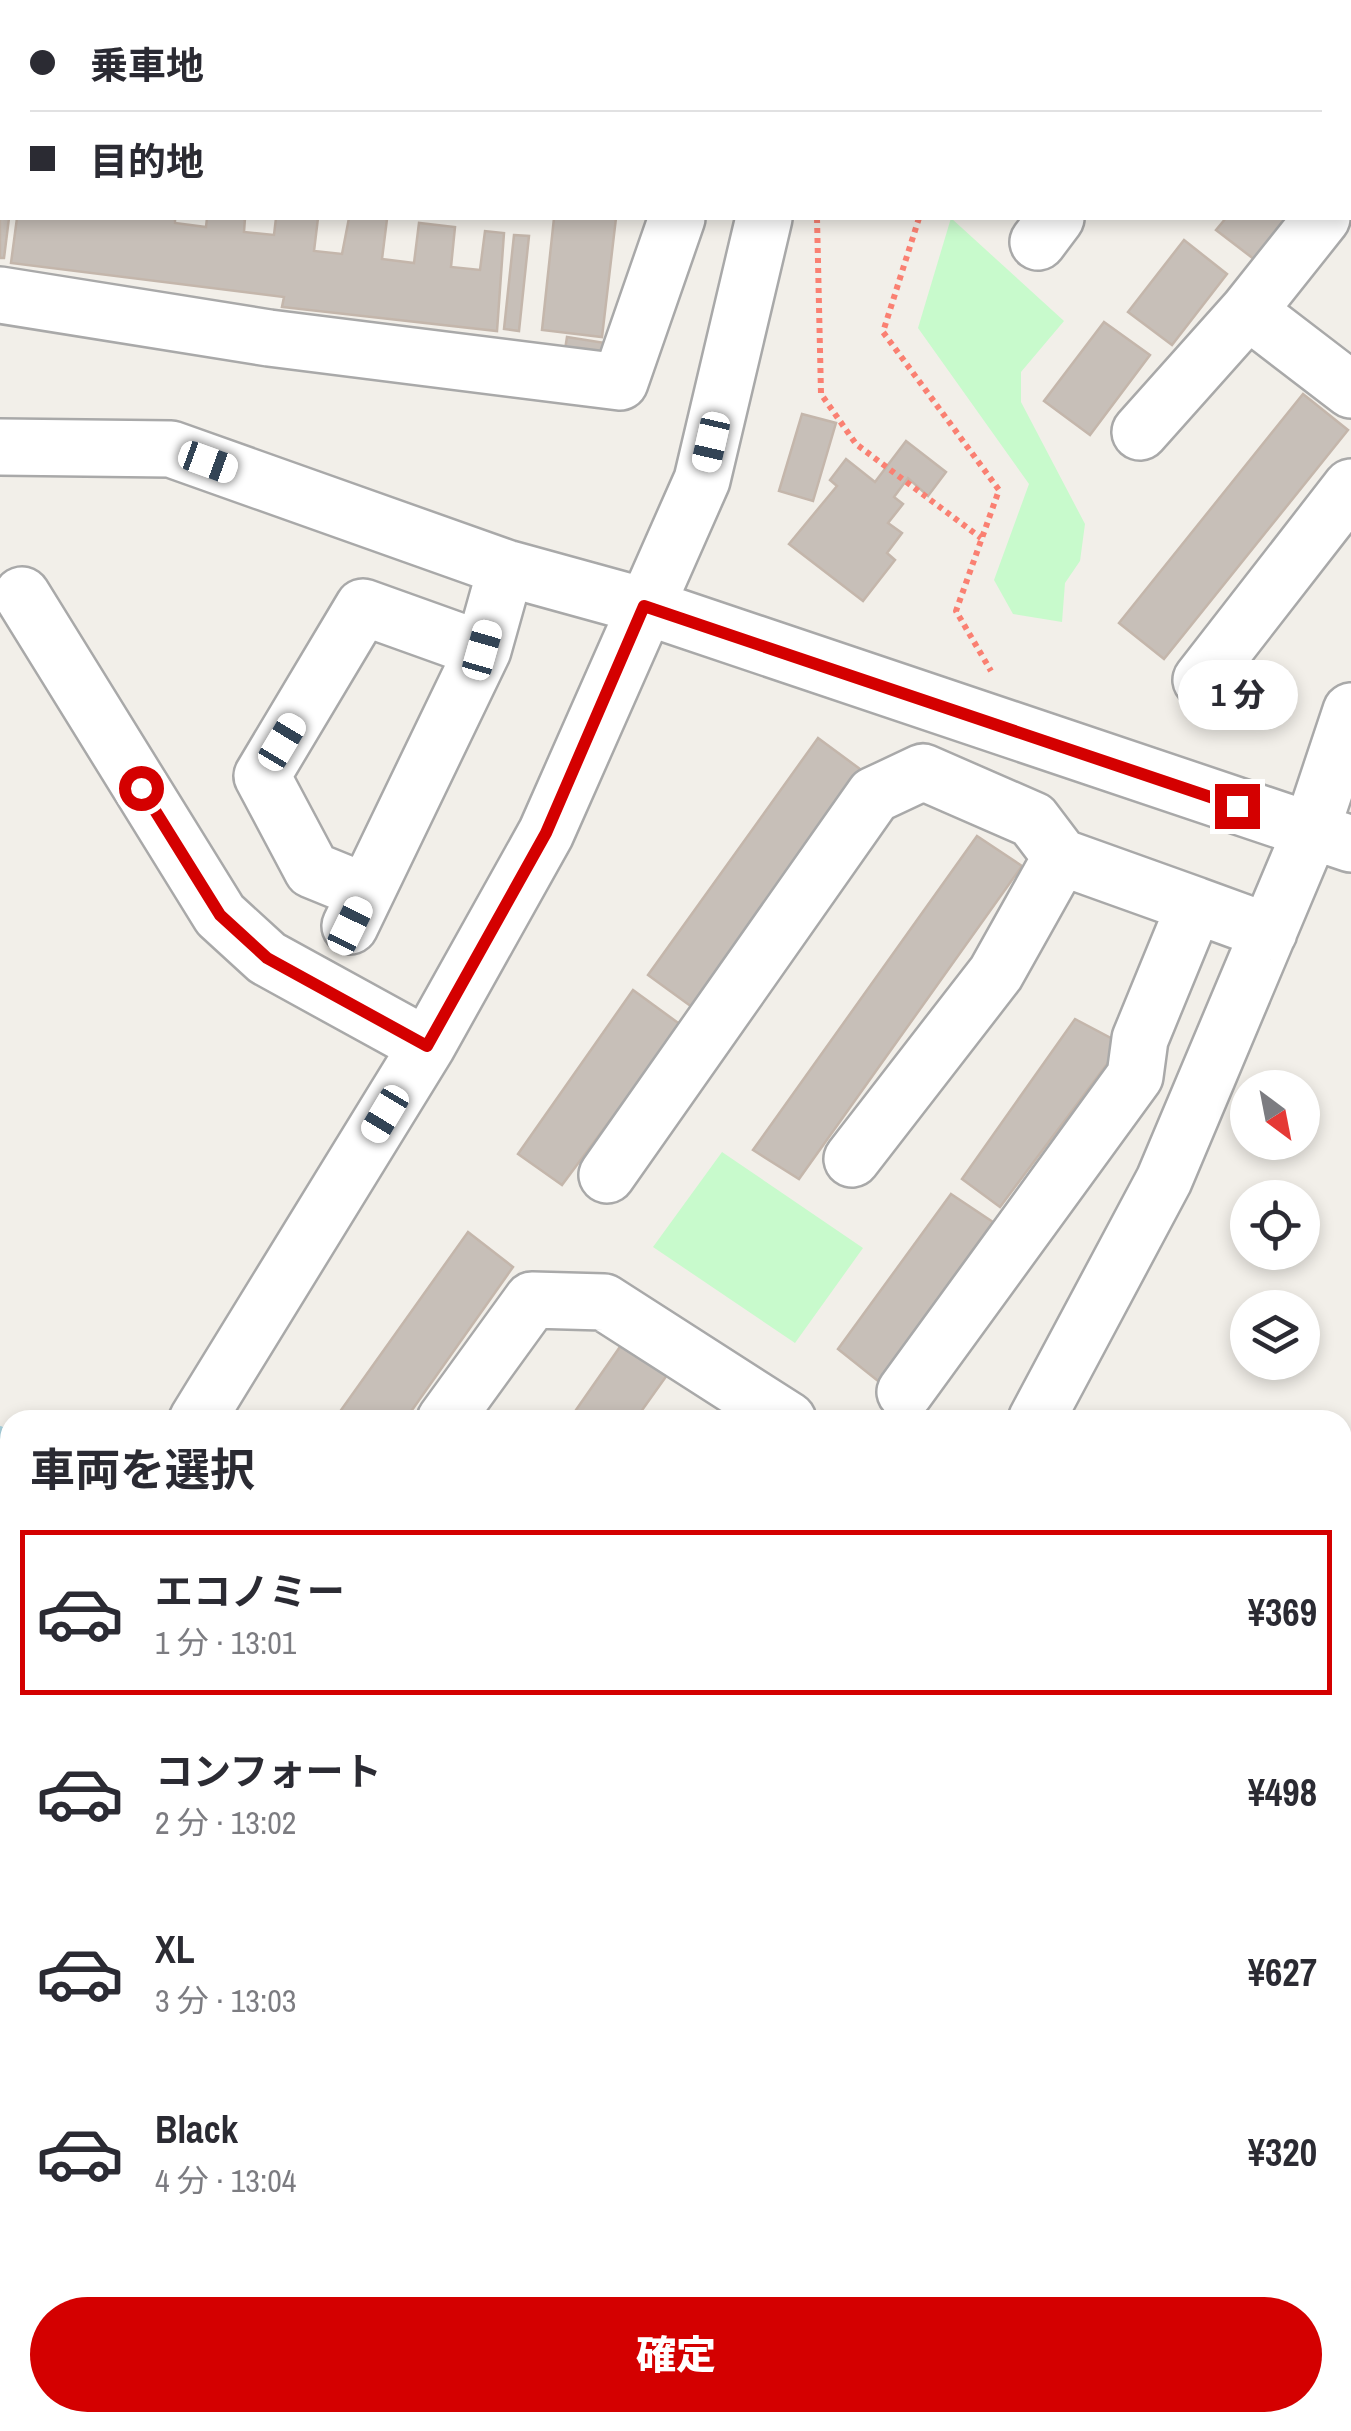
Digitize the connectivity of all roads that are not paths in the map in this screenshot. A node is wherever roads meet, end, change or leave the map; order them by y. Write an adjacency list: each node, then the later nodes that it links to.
1 (676, 220): 4 (street)
2 (764, 220): 12 (street)
3 (1320, 220): 5 (street)
4 (0, 295)
5 (1248, 312): 6 (street); 7 (street)
6 (1351, 390)
7 (1140, 432)
8 (0, 447): 10 (street)
9 (1351, 488): 14 (street)
10 (506, 568): 12 (street); 13 (street)
11 (22, 595): 20 (street)
12 (644, 606): 16 (street); 20 (street)
13 (482, 650): 13 (street)
14 (1201, 680)
15 (1351, 711): 16 (street)
16 (1331, 837): 19 (street)
17 (1061, 857): 18 (street); 21 (street); 22 (street)
18 (1194, 906): 19 (street); 23 (street)
19 (1269, 932): 27 (street)
20 (427, 1046): 24 (street)
21 (852, 1159)
22 (607, 1176)
23 (905, 1392)
24 (203, 1410)
25 (451, 1410): 26 (street)
26 (772, 1410)
27 (1041, 1410)

